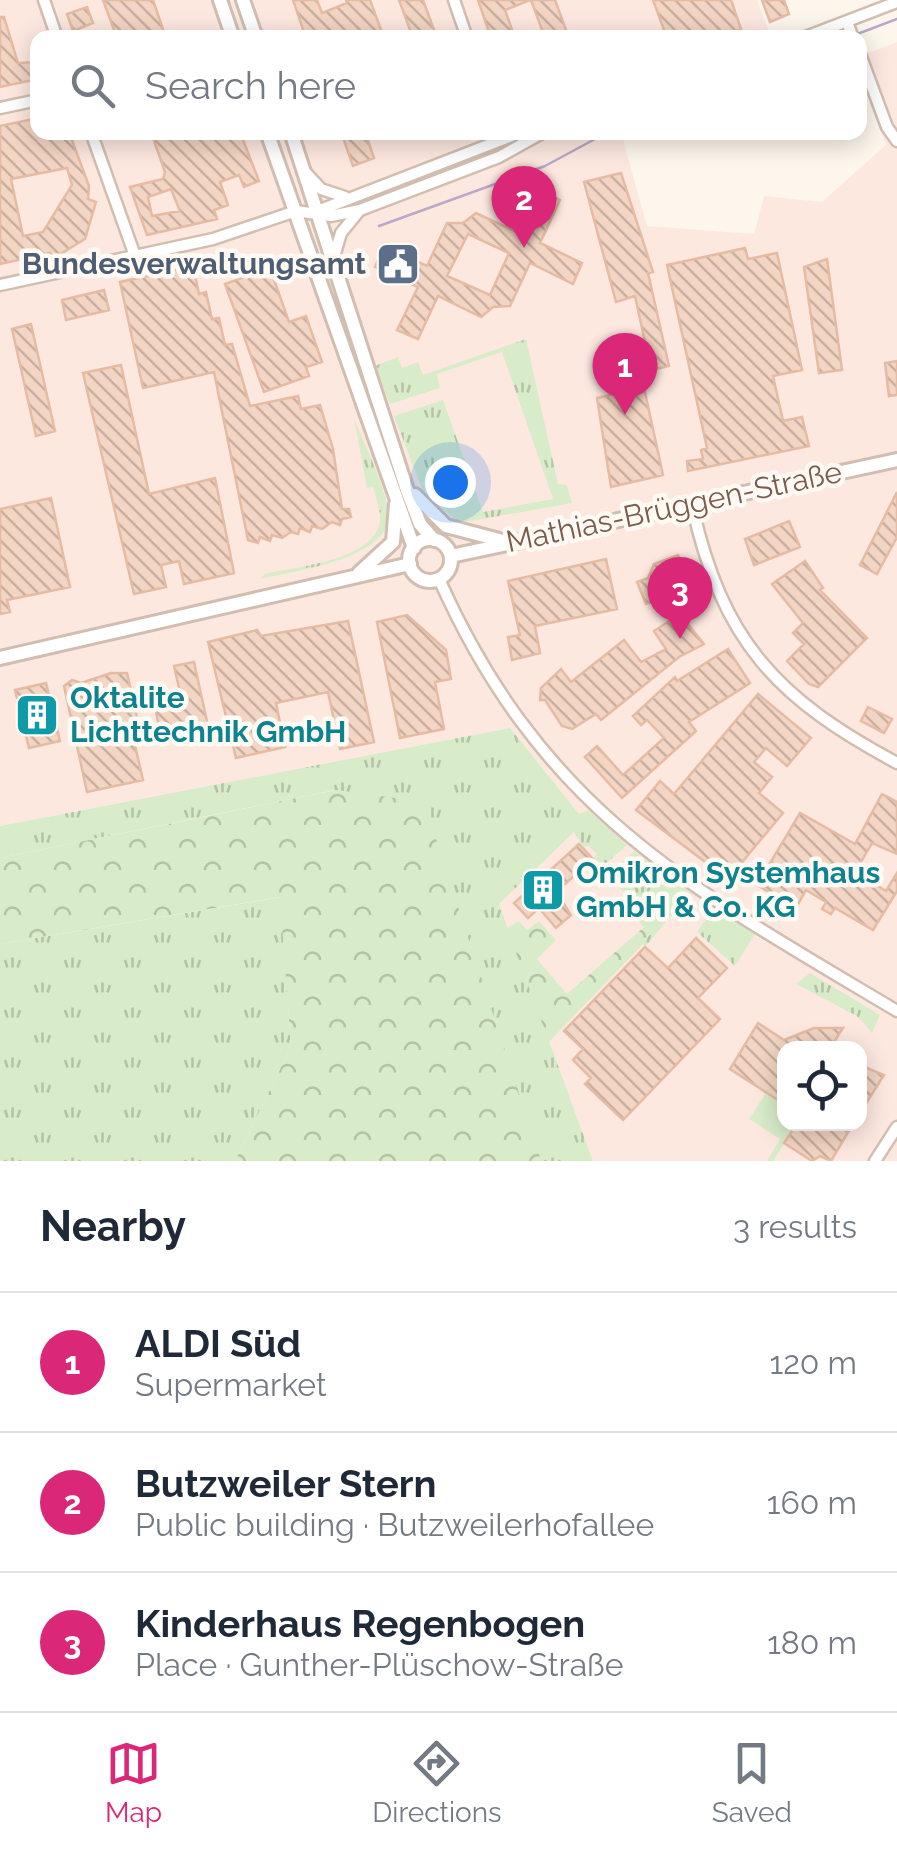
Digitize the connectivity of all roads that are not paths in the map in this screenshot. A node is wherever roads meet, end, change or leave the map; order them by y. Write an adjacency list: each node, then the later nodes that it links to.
1 (44, 0): 7 (street)
2 (220, 0): 8 (street)
3 (242, 0): 9 (street)
4 (454, 0): 10 (street)
5 (897, 2): 6 (street)
6 (847, 22): 11 (street); 12 (street)
7 (54, 30)
8 (230, 30)
9 (253, 30)
10 (464, 30)
11 (824, 30)
12 (850, 30)
13 (867, 74): 22 (street)
14 (30, 102): 15 (street)
15 (0, 108)
16 (94, 140): 29 (street)
17 (269, 140): 27 (street)
18 (294, 140): 24 (street)
19 (490, 140): 25 (street)
20 (500, 140): 23 (street)
21 (530, 140): 23 (street)
22 (897, 141)
23 (499, 158): 26 (street)
24 (306, 173): 25 (street); 28 (street)
25 (346, 197): 28 (street)
26 (360, 210): 28 (street); 30 (street)
27 (296, 211): 28 (street); 29 (street); 33 (street)
28 (314, 212): 30 (street)
29 (135, 256): 31 (street)
30 (333, 260): 34 (street)
31 (0, 286)
32 (897, 460): 35 (street, Mathias-Brüggen-Straße)
33 (388, 468): 38 (street); 41 (street)
34 (405, 477): 36 (street); 37 (street)
35 (692, 505): 37 (street, Mathias-Brüggen-Straße); 44 (street)
36 (434, 540): 38 (street); 39 (street)
37 (506, 542): 39 (street, Mathias-Brüggen-Straße)
38 (414, 548): 40 (street)
39 (451, 556): 42 (street)
40 (410, 564): 41 (street); 42 (street)
41 (348, 578): 43 (street)
42 (439, 579): 45 (street)
43 (0, 658)
44 (897, 763)
45 (897, 1011)
46 (897, 1127): 47 (street)
47 (875, 1161)

